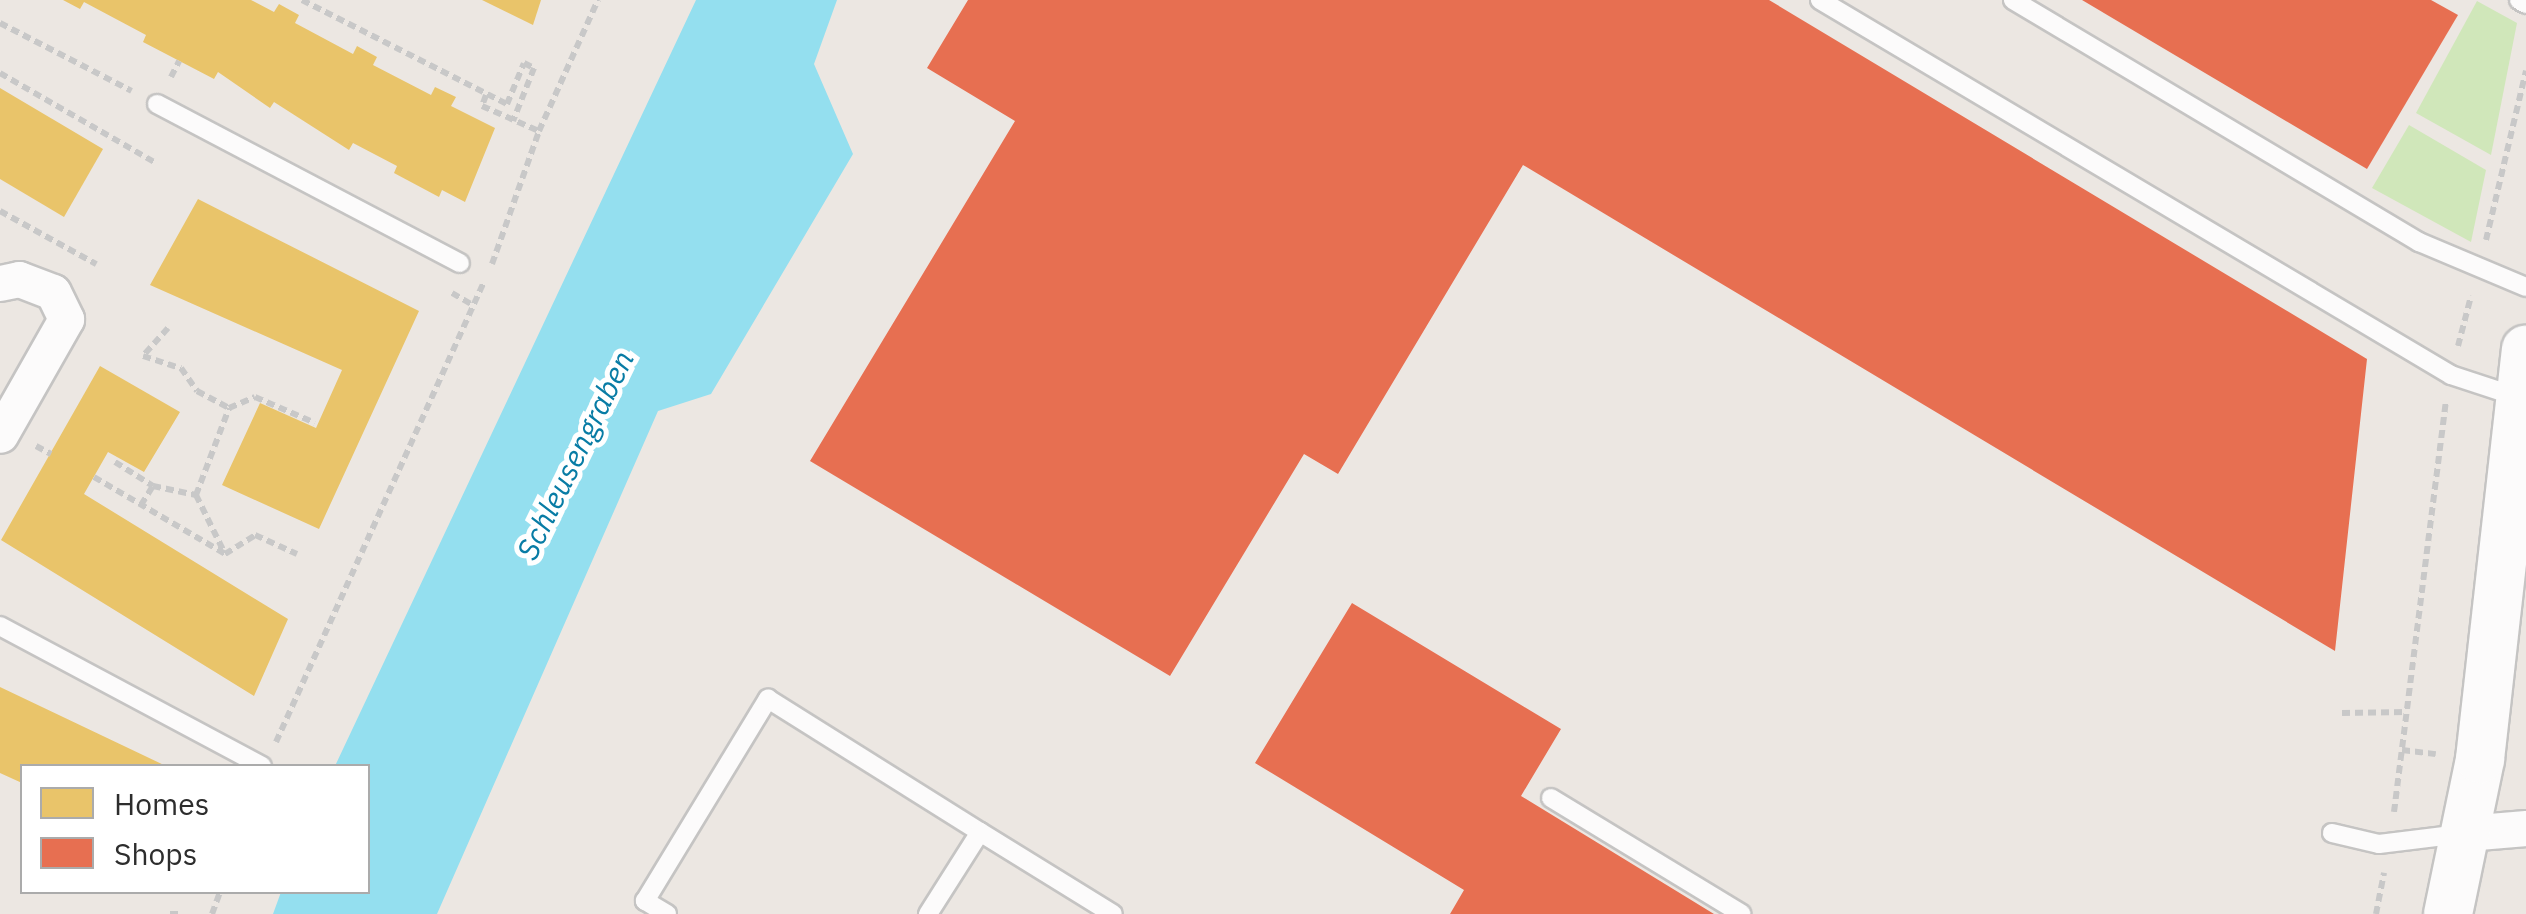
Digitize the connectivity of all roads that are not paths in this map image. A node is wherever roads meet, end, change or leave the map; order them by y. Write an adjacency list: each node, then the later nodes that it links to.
1 (1820, 0): 10 (lane)
2 (2013, 0): 8 (lane)
3 (2520, 0): 4 (lane)
4 (2526, 4)
5 (157, 104): 6 (lane)
6 (460, 263)
7 (0, 283): 11 (street)
8 (2526, 288)
9 (2526, 350): 10 (main road)
10 (2518, 397): 18 (main road)
11 (6, 407)
12 (0, 626): 13 (lane)
13 (266, 760)
14 (1551, 798): 22 (lane)
15 (2526, 828): 18 (street)
16 (980, 832): 19 (lane); 20 (lane); 21 (lane)
17 (2332, 833): 18 (lane)
18 (2466, 833): 23 (main road)
19 (666, 914)
20 (928, 914)
21 (1112, 914)
22 (1742, 914)
23 (2448, 914)

